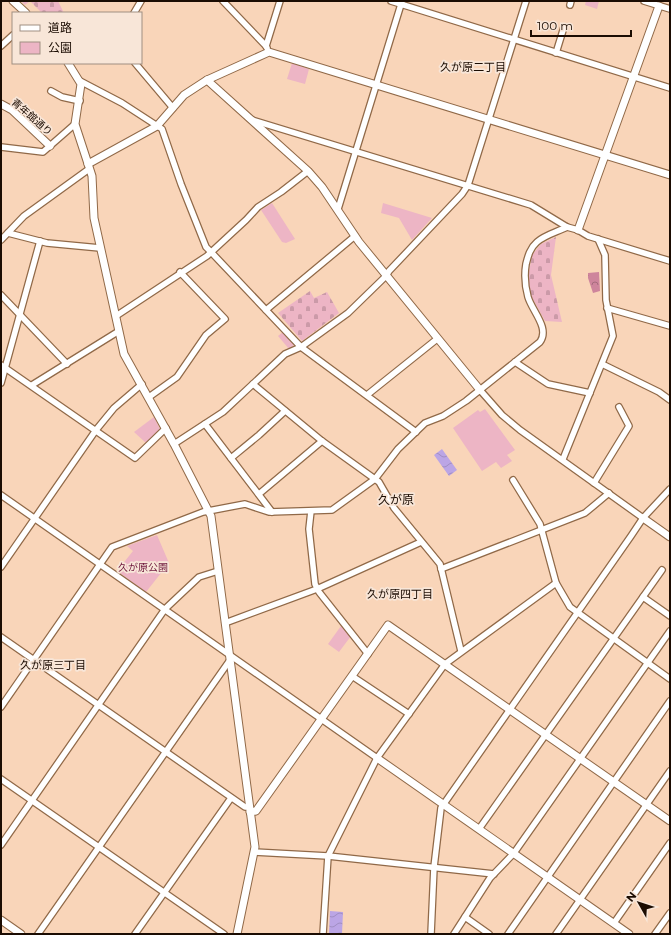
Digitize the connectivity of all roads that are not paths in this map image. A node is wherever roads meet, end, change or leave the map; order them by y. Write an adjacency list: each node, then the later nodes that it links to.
1 (12, 1): 11 (street)
2 (141, 1): 12 (street)
3 (223, 1): 17 (street)
4 (280, 1): 17 (street)
5 (391, 1): 8 (street)
6 (526, 1): 15 (street)
7 (644, 1): 9 (street)
8 (402, 3): 15 (street); 24 (street)
9 (660, 3): 10 (street); 21 (street)
10 (670, 9)
11 (25, 12)
12 (135, 12)
13 (564, 27): 18 (street)
14 (12, 36): 16 (street)
15 (514, 40): 18 (street); 30 (street)
16 (1, 46)
17 (268, 49): 22 (street); 24 (street)
18 (556, 53): 21 (street)
19 (69, 64): 23 (street)
20 (136, 64): 29 (street)
21 (634, 77): 25 (street); 37 (street)
22 (207, 80): 29 (street); 31 (street)
23 (80, 81): 27 (street); 33 (street)
24 (376, 83): 30 (street); 36 (street)
25 (670, 88)
26 (51, 91): 27 (street)
27 (80, 101): 32 (street)
28 (1, 104): 35 (street, 青年館通り)
29 (173, 108): 33 (street)
30 (489, 118): 37 (street); 41 (street)
31 (252, 120): 36 (street); 39 (street)
32 (75, 124): 35 (street); 38 (street)
33 (157, 126): 38 (street); 51 (street)
34 (2, 146): 35 (street)
35 (50, 146)
36 (356, 151): 41 (street); 42 (street)
37 (606, 155): 40 (street); 44 (street)
38 (89, 166): 45 (street); 50 (street)
39 (308, 171): 42 (street); 51 (street)
40 (670, 175)
41 (468, 185): 43 (street); 54 (street)
42 (338, 209): 46 (street)
43 (567, 227): 44 (street); 64 (street)
44 (578, 230): 47 (street)
45 (8, 233): 48 (street); 49 (street)
46 (355, 236): 54 (street); 57 (street)
47 (598, 239): 52 (street); 56 (street)
48 (1, 240)
49 (40, 242): 50 (street); 58 (street)
50 (100, 248): 59 (street)
51 (211, 252): 53 (street); 57 (street)
52 (670, 261)
53 (180, 272): 59 (street); 75 (street)
54 (386, 276): 62 (street); 63 (street)
55 (1, 295): 58 (street)
56 (607, 308): 60 (street); 66 (street)
57 (266, 310): 63 (street)
58 (19, 313): 65 (street); 67 (street)
59 (116, 316): 61 (street)
60 (670, 326)
61 (119, 331): 65 (street); 69 (street)
62 (437, 339): 72 (street); 74 (street)
63 (301, 347): 70 (street); 74 (street)
64 (515, 362): 72 (street); 73 (street)
65 (67, 364): 71 (street)
66 (602, 364): 73 (street); 76 (street)
67 (3, 367): 68 (street); 71 (street)
68 (1, 383)
69 (142, 384): 75 (street); 81 (street)
70 (253, 384): 78 (street); 79 (street)
71 (32, 385): 81 (street)
72 (480, 390): 82 (street); 86 (street)
73 (590, 393): 86 (street)
74 (367, 395): 82 (street)
75 (149, 396): 80 (street)
76 (670, 400)
77 (619, 407): 89 (street)
78 (285, 411): 83 (street); 85 (street)
79 (205, 424): 84 (street); 85 (street)
80 (166, 428): 81 (street); 84 (street)
81 (96, 430): 98 (street)
82 (416, 432): 87 (street)
83 (322, 441): 87 (street); 92 (street)
84 (174, 444): 95 (street)
85 (231, 458): 92 (street)
86 (563, 459): 89 (street)
87 (375, 479): 94 (street); 101 (street)
88 (513, 480): 99 (street)
89 (594, 483): 91 (street)
90 (670, 489): 97 (street)
91 (610, 493): 97 (street); 99 (street)
92 (259, 494): 96 (street)
93 (1, 495): 98 (street)
94 (311, 511): 96 (street); 108 (street)
95 (209, 512): 96 (street); 102 (street); 106 (street)
96 (272, 512)
97 (643, 518): 100 (street); 111 (street)
98 (34, 519): 102 (street); 103 (street)
99 (541, 530): 104 (street); 107 (street)
100 (670, 537)
101 (421, 542): 104 (street); 108 (street)
102 (100, 564): 110 (street); 120 (street)
103 (1, 567)
104 (441, 569): 117 (street)
105 (662, 570): 109 (street)
106 (218, 571): 110 (street); 113 (street)
107 (556, 583): 111 (street); 117 (street)
108 (317, 589): 113 (street); 118 (street)
109 (643, 597): 112 (street); 116 (street)
110 (165, 609): 119 (street); 126 (street)
111 (577, 614): 116 (street); 128 (street)
112 (670, 616)
113 (225, 623): 119 (street)
114 (670, 631): 121 (street)
115 (1, 637): 120 (street)
116 (613, 639): 121 (street); 131 (street)
117 (461, 651): 122 (street)
118 (368, 654): 122 (street); 123 (street)
119 (230, 657): 130 (street); 132 (street); 142 (street)
120 (34, 659): 126 (street); 127 (street)
121 (647, 663): 124 (street); 134 (street)
122 (444, 664): 128 (street); 129 (street)
123 (352, 676): 129 (street); 130 (street)
124 (670, 679)
125 (670, 701): 137 (street)
126 (99, 705): 132 (street); 139 (street)
127 (1, 707)
128 (510, 710): 131 (street); 140 (street)
129 (409, 714): 133 (street)
130 (321, 719): 133 (street); 142 (street)
131 (545, 734): 134 (street); 144 (street)
132 (165, 752): 138 (street); 147 (street)
133 (378, 758): 140 (street); 150 (street)
134 (580, 759): 137 (street); 149 (street)
135 (670, 771): 141 (street)
136 (1, 778): 139 (street)
137 (613, 782): 141 (street); 153 (street)
138 (231, 798): 142 (street); 154 (street)
139 (32, 800): 146 (street); 147 (street)
140 (444, 804): 144 (street); 151 (street)
141 (646, 805): 143 (street); 155 (street)
142 (250, 810): 148 (street)
143 (670, 821)
144 (479, 829): 149 (street)
145 (670, 843): 159 (street)
146 (1, 845)
147 (99, 846): 154 (street); 161 (street)
148 (254, 852): 150 (street); 164 (street)
149 (514, 853): 152 (street); 153 (street)
150 (328, 856): 151 (street); 165 (street)
151 (434, 867): 152 (street); 166 (street)
152 (494, 874): 157 (street)
153 (547, 876): 155 (street); 169 (street)
154 (164, 892): 162 (street); 163 (street)
155 (580, 900): 159 (street); 170 (street)
156 (670, 913): 172 (street)
157 (465, 917): 167 (street); 168 (street)
158 (1, 920): 160 (street)
159 (614, 923): 171 (street)
160 (21, 934)
161 (38, 934)
162 (135, 934)
163 (224, 934)
164 (237, 934)
165 (322, 934)
166 (431, 934)
167 (454, 934)
168 (489, 934)
169 (508, 934)
170 (556, 934)
171 (629, 934)
172 (655, 934)

